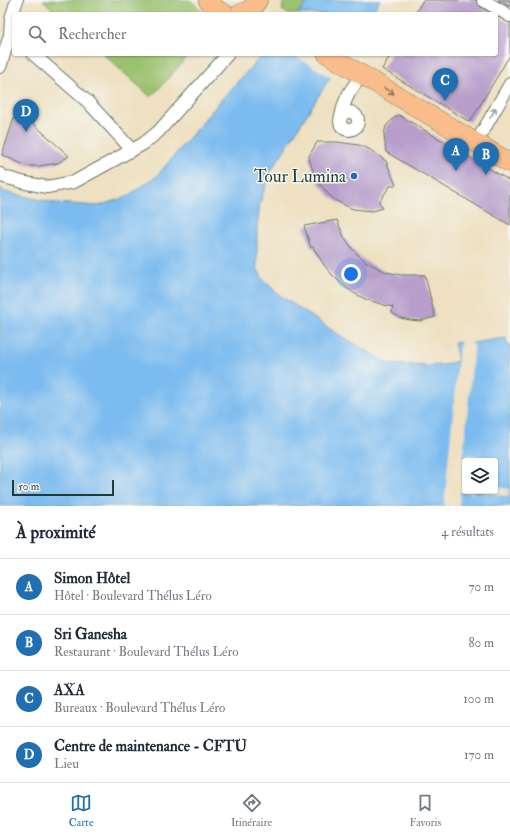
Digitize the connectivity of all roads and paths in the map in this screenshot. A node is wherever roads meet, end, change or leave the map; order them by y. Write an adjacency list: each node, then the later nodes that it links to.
1 (17, 0): 4 (street)
2 (208, 0): 5 (main road)
3 (483, 0): 7 (street)
4 (13, 12)
5 (220, 12)
6 (12, 15): 8 (street)
7 (510, 16)
8 (12, 37): 12 (street)
9 (35, 56): 16 (street)
10 (226, 56): 16 (street)
11 (331, 56): 13 (main road)
12 (0, 68)
13 (358, 81): 13 (street); 15 (main road, one-way to 15)
14 (510, 84): 15 (street, one-way to 14)
15 (476, 143): 17 (main road)
16 (132, 150): 18 (street)
17 (510, 163)
18 (0, 174)

